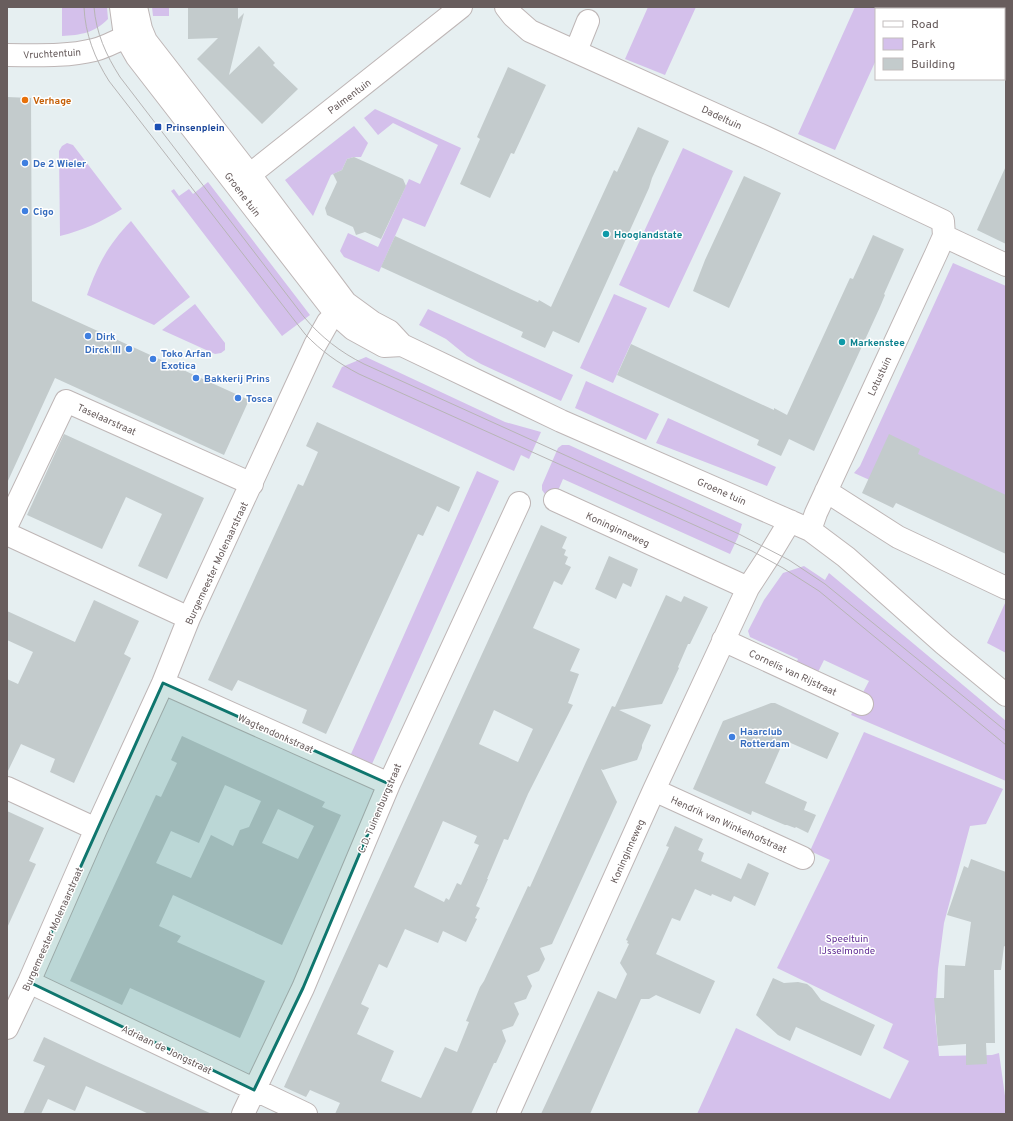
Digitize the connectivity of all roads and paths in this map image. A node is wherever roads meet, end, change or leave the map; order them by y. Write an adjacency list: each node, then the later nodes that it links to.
1 (121, 7): 6 (street, Groene tuin)
2 (136, 7): 6 (street, Groene tuin)
3 (462, 7): 9 (street, Palmentuin)
4 (506, 7): 7 (street, Dadeltuin)
5 (588, 21): 7 (street)
6 (133, 33): 8 (street, Vruchtentuin); 9 (street, Groene tuin)
7 (576, 51): 10 (street, Dadeltuin)
8 (7, 55)
9 (244, 180): 12 (street, Groene tuin)
10 (944, 228): 11 (street, Dadeltuin); 14 (street, Lotustuin)
11 (1006, 265)
12 (341, 309): 13 (street, Burgemeester Molenaarstraat); 17 (street, Groene tuin)
13 (252, 484): 18 (street, Taselaarstraat); 23 (street, Burgemeester Molenaarstraat)
14 (826, 491): 19 (street, Lotustuin); 22 (street)
15 (555, 500): 21 (street, Koninginneweg)
16 (519, 503): 28 (street, C.D. Tuinenburgstraat)
17 (790, 521): 19 (street, Groene tuin); 21 (street, Koninginneweg)
18 (7, 525)
19 (810, 530): 26 (street, Groene tuin)
20 (7, 534): 23 (street)
21 (748, 588): 24 (street, Koninginneweg)
22 (1006, 588)
23 (189, 618): 25 (street, Burgemeester Molenaarstraat)
24 (723, 640): 27 (street, Cornelis van Rijstraat); 30 (street, Koninginneweg)
25 (163, 682): 28 (street, Wagtendonkstraat); 31 (street, Burgemeester Molenaarstraat)
26 (1006, 695)
27 (862, 704)
28 (389, 784): 35 (street, C.D. Tuinenburgstraat)
29 (7, 788): 31 (street)
30 (654, 790): 32 (street, Hendrik van Winkelhofstraat); 38 (street, Koninginneweg)
31 (96, 829): 33 (street, Burgemeester Molenaarstraat)
32 (803, 858)
33 (29, 982): 34 (street, Burgemeester Molenaarstraat); 35 (street, Adriaan de Jongstraat)
34 (7, 1028)
35 (254, 1090): 36 (street, C.D. Tuinenburgstraat); 37 (street, Adriaan de Jongstraat)
36 (243, 1114)
37 (306, 1114)
38 (508, 1114)

